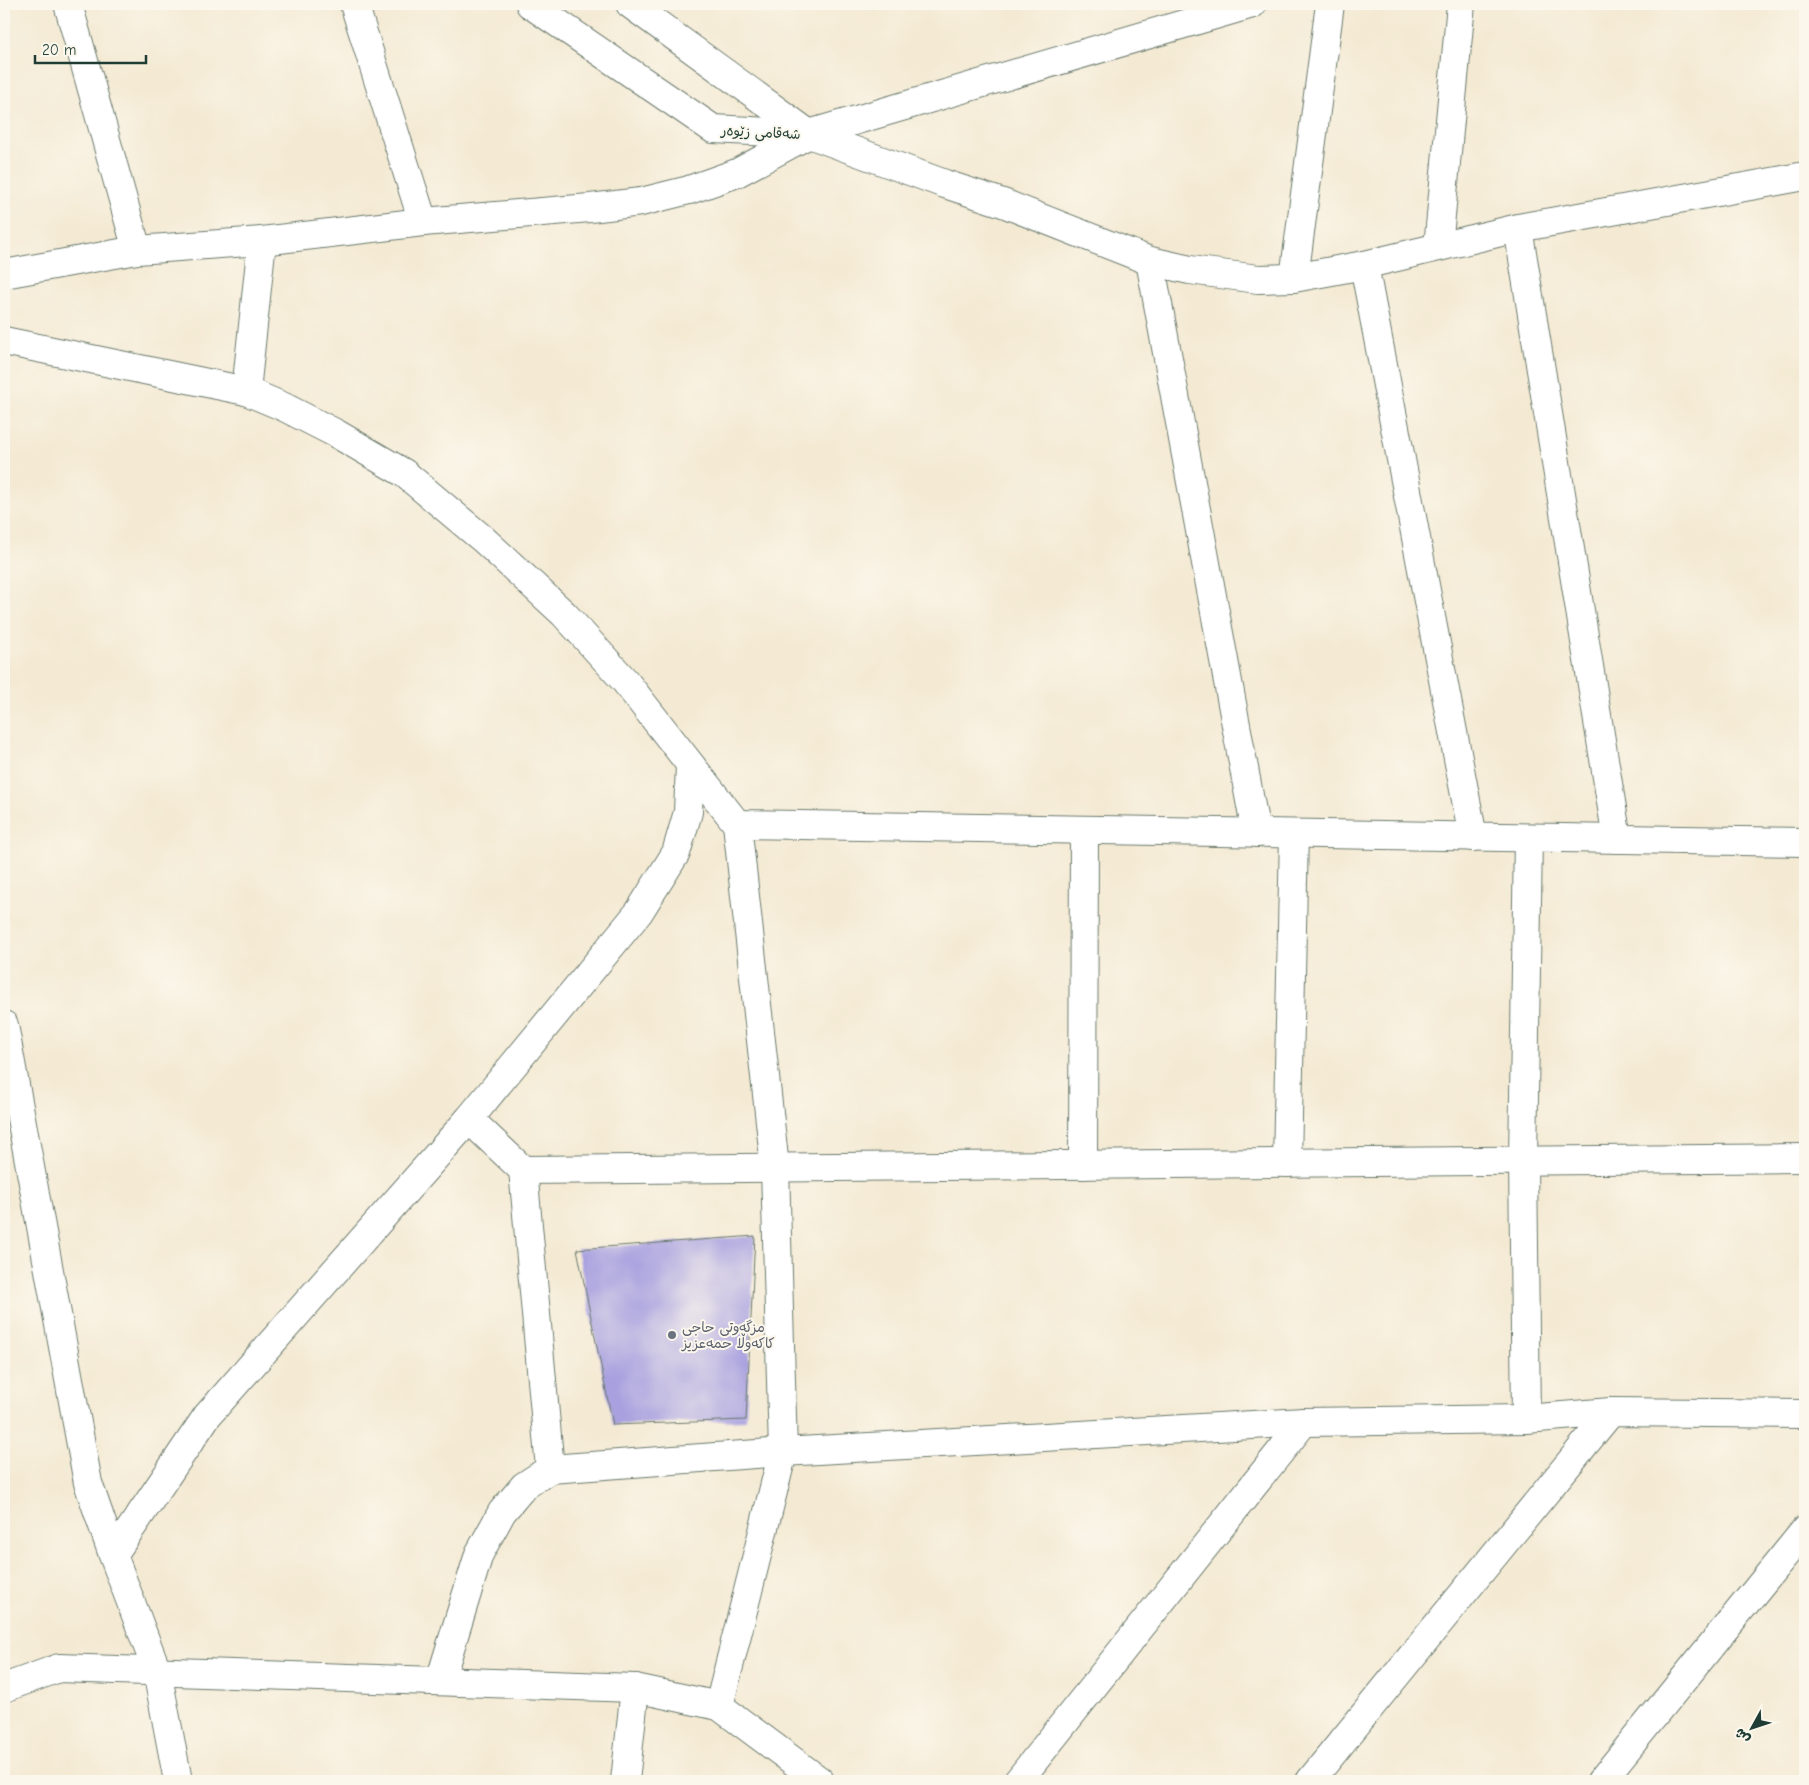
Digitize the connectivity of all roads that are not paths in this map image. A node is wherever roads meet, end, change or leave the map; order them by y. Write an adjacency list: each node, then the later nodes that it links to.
1 (68, 4): 14 (street)
2 (354, 4): 10 (street)
3 (530, 4): 8 (street, شەقامی زێوەر)
4 (630, 4): 8 (street, شەقامی زێوەر)
5 (1252, 4): 8 (street)
6 (1330, 4): 18 (street)
7 (1461, 4): 13 (street)
8 (810, 134): 10 (street); 15 (street)
9 (1805, 176): 11 (street)
10 (423, 222): 12 (street)
11 (1518, 228): 13 (street); 28 (street)
12 (262, 241): 14 (street); 20 (street)
13 (1438, 247): 16 (street)
14 (137, 250): 17 (street)
15 (1150, 261): 18 (street); 24 (street)
16 (1364, 265): 18 (street); 26 (street)
17 (4, 274)
18 (1294, 278)
19 (4, 341): 20 (street)
20 (246, 391): 21 (street)
21 (690, 764): 22 (street); 31 (street)
22 (737, 824): 23 (street); 36 (street)
23 (1084, 830): 24 (street); 35 (street)
24 (1256, 833): 25 (street)
25 (1294, 834): 26 (street); 34 (street)
26 (1473, 837): 27 (street)
27 (1528, 838): 28 (street); 33 (street)
28 (1617, 839): 29 (street)
29 (1805, 842)
30 (4, 1025): 45 (street)
31 (468, 1119): 37 (street); 45 (street)
32 (1805, 1158): 33 (street)
33 (1523, 1161): 34 (street); 40 (street)
34 (1287, 1163): 35 (street)
35 (1083, 1165): 36 (street)
36 (775, 1167): 37 (street); 42 (street)
37 (523, 1170): 43 (street)
38 (1610, 1412): 39 (street); 40 (street); 55 (street)
39 (1805, 1414)
40 (1526, 1419): 41 (street)
41 (1304, 1422): 42 (street); 54 (street)
42 (783, 1452): 43 (street); 50 (street)
43 (550, 1469): 47 (street)
44 (1805, 1530): 56 (street)
45 (112, 1555): 46 (street)
46 (157, 1671): 47 (street); 48 (street); 51 (street)
47 (440, 1681): 49 (street)
48 (4, 1688)
49 (635, 1688): 50 (street); 52 (street)
50 (718, 1706): 53 (street)
51 (178, 1781)
52 (625, 1781)
53 (820, 1781)
54 (1018, 1781)
55 (1310, 1781)
56 (1601, 1781)

